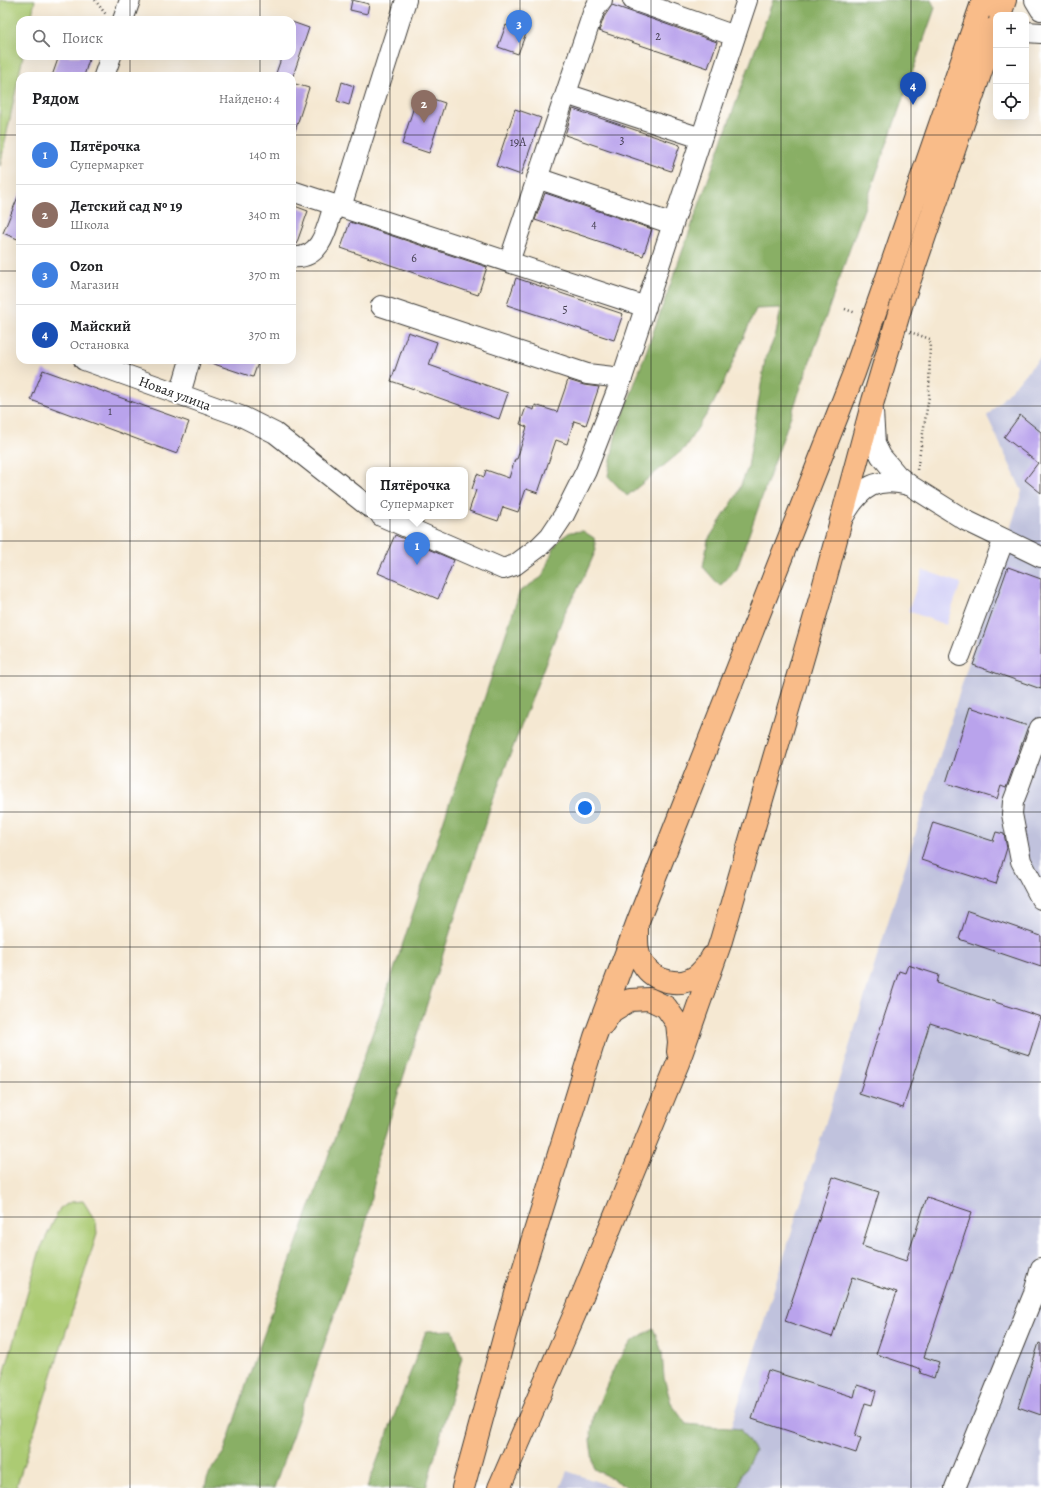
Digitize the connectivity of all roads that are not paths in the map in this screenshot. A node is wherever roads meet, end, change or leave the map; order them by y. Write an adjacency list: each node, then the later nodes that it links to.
1 (130, 0): 12 (street)
2 (406, 0): 25 (street)
3 (602, 0): 21 (street)
4 (633, 0): 16 (street)
5 (747, 0): 16 (street)
6 (973, 0): 15 (street)
7 (983, 0): 15 (highway)
8 (1005, 0): 11 (highway)
9 (1035, 0): 10 (street)
10 (1041, 10)
11 (1001, 12)
12 (124, 16)
13 (1029, 32): 14 (street)
14 (1041, 33)
15 (971, 34): 45 (highway)
16 (735, 36): 22 (street)
17 (993, 40): 18 (highway)
18 (989, 58): 35 (highway)
19 (110, 60): 20 (street)
20 (105, 72)
21 (566, 94): 22 (street); 23 (street)
22 (701, 138): 26 (street)
23 (537, 178): 26 (street); 28 (street)
24 (296, 192): 25 (street)
25 (338, 206): 27 (street); 28 (street)
26 (673, 224): 30 (street)
27 (296, 258)
28 (509, 262): 30 (street)
29 (381, 306): 33 (street)
30 (646, 307): 33 (street)
31 (95, 364): 34 (street, Новая улица)
32 (189, 364): 34 (street)
33 (622, 378): 39 (street)
34 (180, 394): 37 (street, Новая улица)
35 (874, 401): 36 (street); 38 (highway)
36 (913, 487): 38 (street); 40 (street)
37 (366, 505)
38 (842, 518): 46 (highway)
39 (388, 519)
40 (1004, 539): 41 (street); 42 (street)
41 (1041, 557)
42 (960, 656)
43 (1041, 729): 44 (street)
44 (1041, 899)
45 (638, 921): 46 (highway); 47 (highway)
46 (720, 944): 48 (highway)
47 (595, 1037): 48 (highway); 50 (highway)
48 (678, 1063): 51 (highway)
49 (1041, 1268): 52 (street)
50 (463, 1488)
51 (499, 1488)
52 (955, 1488)

